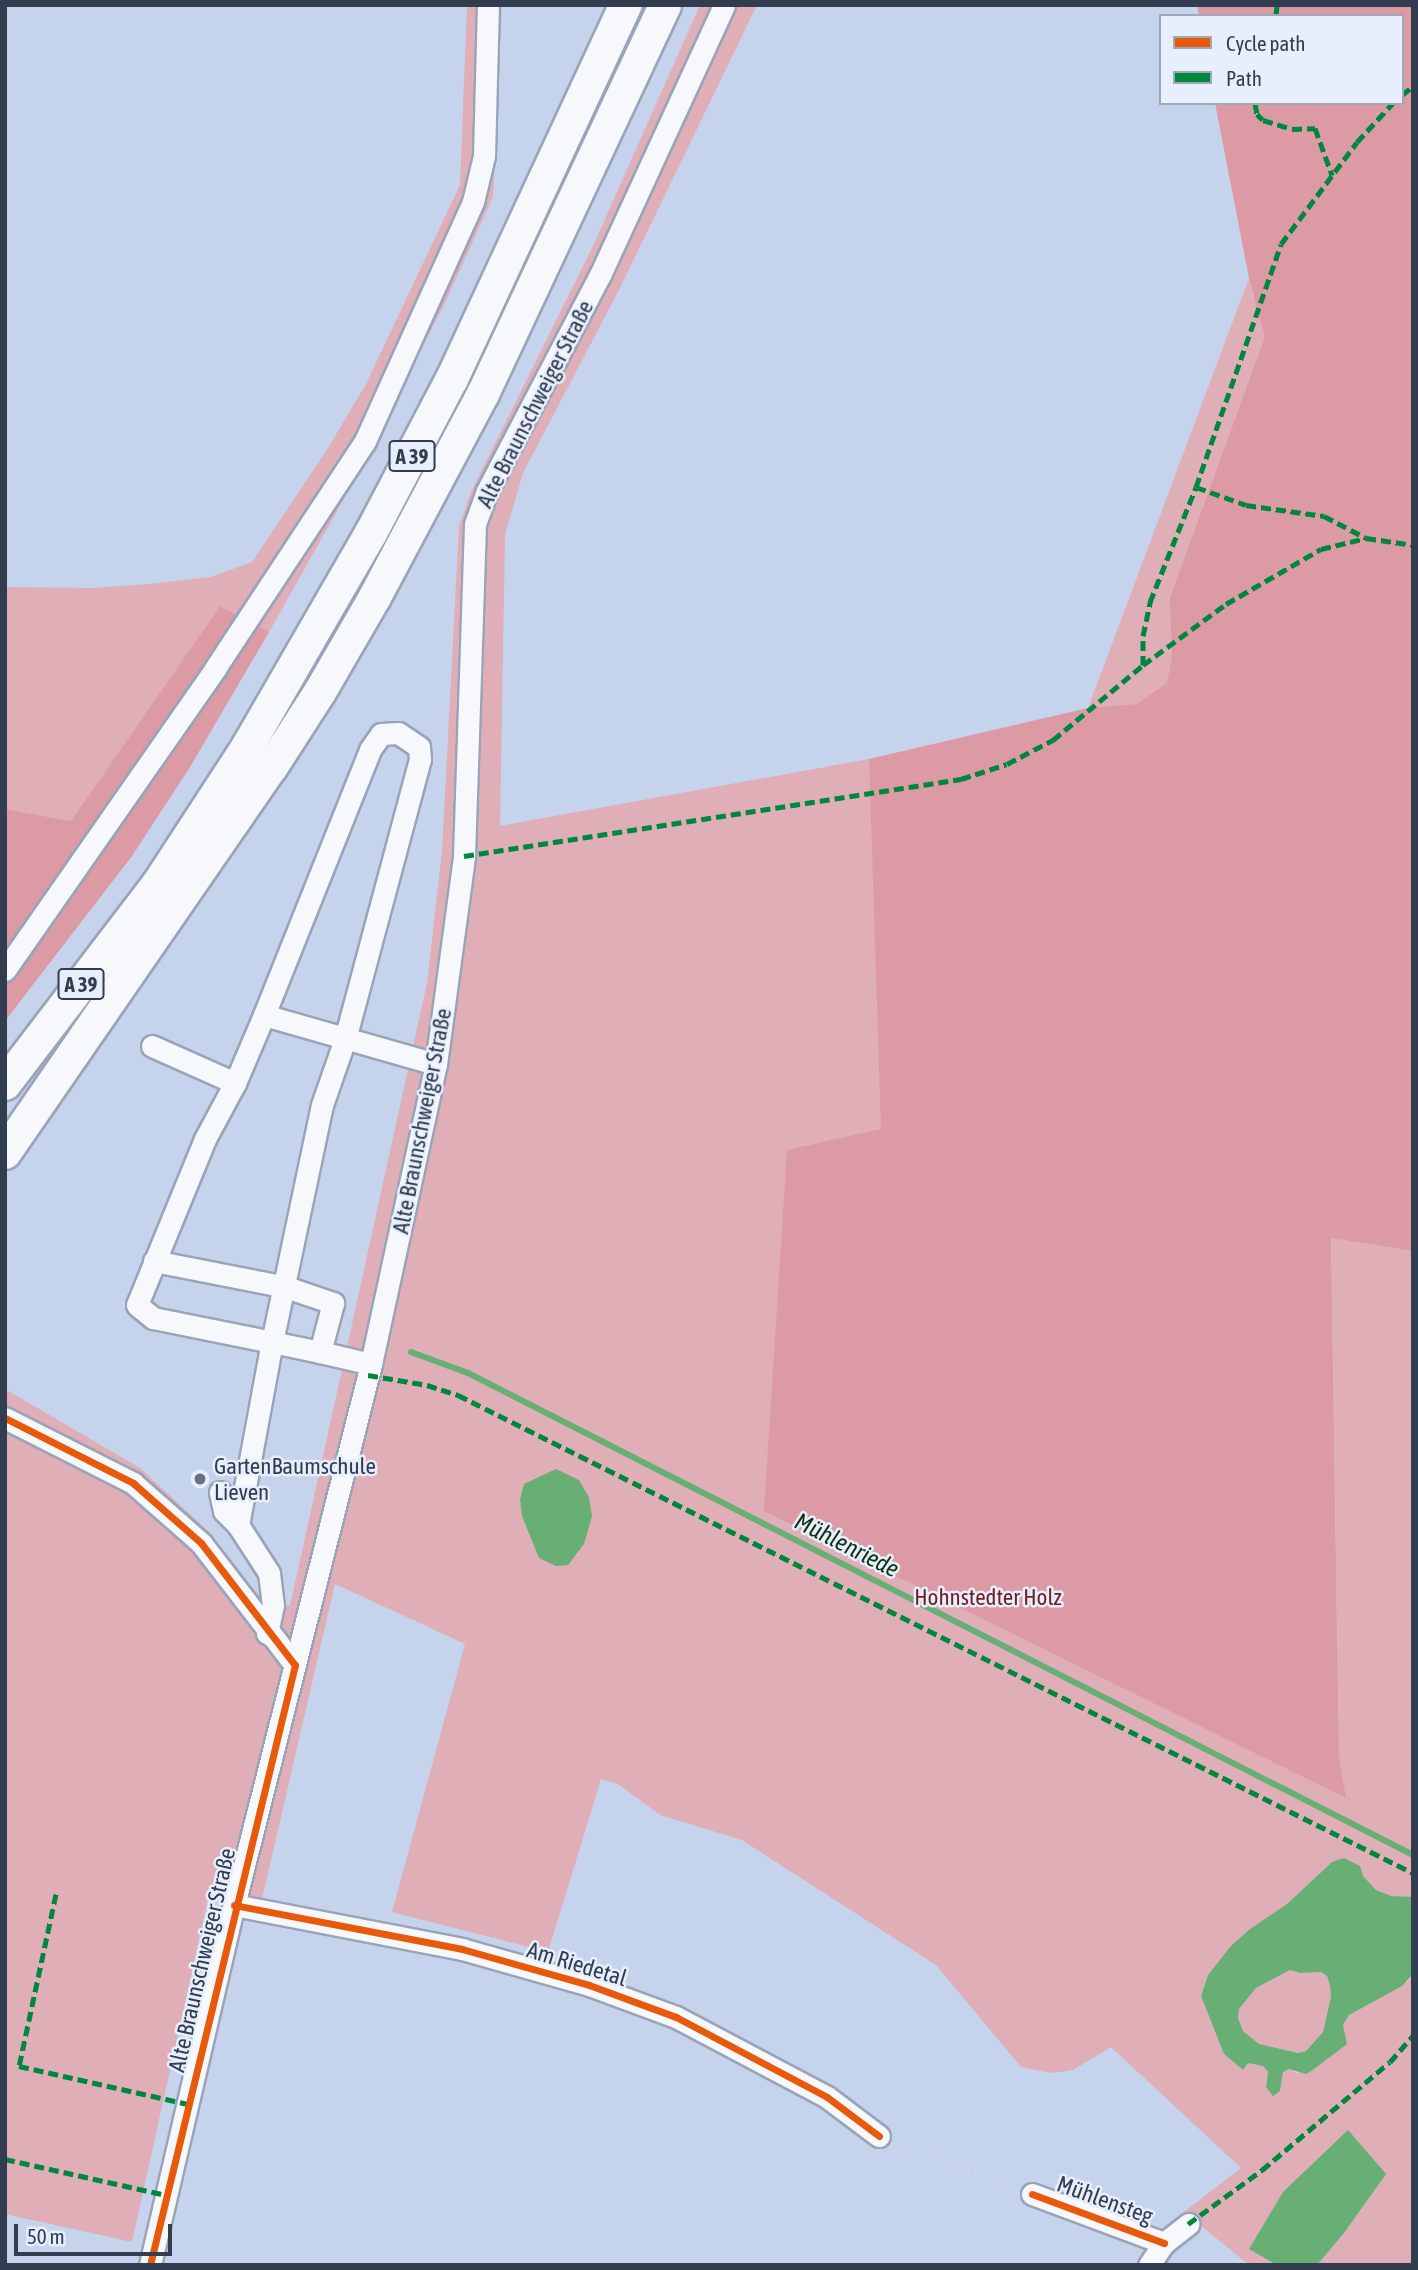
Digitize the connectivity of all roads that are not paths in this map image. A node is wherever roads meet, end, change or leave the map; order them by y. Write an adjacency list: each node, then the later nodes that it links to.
1 (488, 5): 5 (street)
2 (626, 5): 11 (highway, A 39)
3 (665, 5): 12 (highway, A 39)
4 (723, 5): 9 (street, Alte Braunschweiger Straße)
5 (5, 970)
6 (264, 1015): 7 (street); 7 (street); 10 (street)
7 (345, 1039): 9 (street); 14 (street)
8 (152, 1046): 10 (street)
9 (436, 1064): 17 (street, Alte Braunschweiger Straße)
10 (235, 1083): 13 (street)
11 (5, 1084)
12 (5, 1153)
13 (153, 1261): 14 (street); 15 (street)
14 (286, 1287): 15 (street); 16 (street)
15 (272, 1342): 16 (street); 20 (street)
16 (320, 1352): 17 (street)
17 (371, 1364): 22 (street, Alte Braunschweiger Straße)
18 (5, 1418): 21 (street)
19 (220, 1492): 20 (street)
20 (238, 1525): 21 (street)
21 (267, 1633): 22 (street)
22 (295, 1665): 23 (street, Alte Braunschweiger Straße)
23 (234, 1905): 24 (street, Am Riedetal); 28 (street, Alte Braunschweiger Straße)
24 (879, 2136)
25 (1032, 2194): 27 (street, Mühlensteg)
26 (1188, 2224): 27 (street)
27 (1164, 2242): 29 (street)
28 (150, 2265)
29 (1149, 2265)

